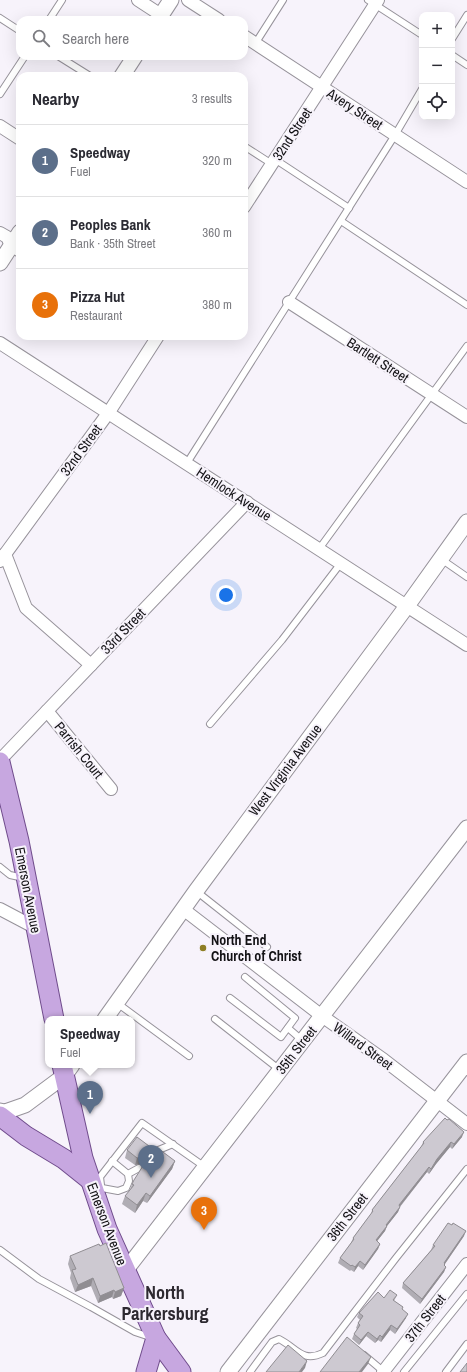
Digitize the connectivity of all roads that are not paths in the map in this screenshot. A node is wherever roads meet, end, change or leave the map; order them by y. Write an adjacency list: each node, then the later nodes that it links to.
1 (62, 0): 8 (lane)
2 (138, 0): 9 (street)
3 (171, 0): 10 (street)
4 (188, 0): 11 (street)
5 (283, 0): 17 (lane)
6 (374, 2): 14 (lane); 25 (street, 32nd Street)
7 (467, 15): 15 (lane)
8 (52, 16)
9 (158, 16)
10 (161, 16)
11 (213, 16)
12 (0, 18): 13 (lane)
13 (16, 28)
14 (419, 33)
15 (455, 34)
16 (248, 39): 17 (street, Avery Street)
17 (255, 44): 25 (street, Avery Street)
18 (455, 57): 22 (lane)
19 (22, 60): 26 (lane)
20 (64, 60): 23 (lane)
21 (133, 60): 24 (street)
22 (467, 65)
23 (84, 72)
24 (127, 72)
25 (322, 87): 29 (street, Avery Street); 32 (street, 32nd Street)
26 (0, 94)
27 (419, 94): 29 (lane)
28 (0, 126): 30 (street)
29 (395, 135): 33 (street, Avery Street); 35 (lane)
30 (16, 136)
31 (248, 148): 32 (lane)
32 (274, 162): 34 (street, 32nd Street); 35 (lane)
33 (467, 182)
34 (248, 201)
35 (349, 208): 36 (lane)
36 (341, 221): 40 (lane); 41 (lane)
37 (0, 233): 38 (street)
38 (16, 248): 39 (street)
39 (0, 263)
40 (289, 302): 45 (street, Bartlett Street); 48 (lane)
41 (467, 305)
42 (153, 340): 46 (street, 32nd Street)
43 (0, 343): 46 (street, Hemlock Avenue)
44 (467, 346): 45 (lane)
45 (431, 395): 47 (street, Bartlett Street); 51 (lane)
46 (109, 412): 48 (street, Hemlock Avenue); 52 (street, 32nd Street)
47 (467, 417)
48 (187, 463): 49 (street, Hemlock Avenue)
49 (247, 502): 51 (street, Hemlock Avenue); 58 (street, 33rd Street)
50 (467, 522): 53 (street, West Virginia Avenue)
51 (319, 549): 54 (street, Hemlock Avenue)
52 (3, 557): 58 (street)
53 (441, 559): 55 (lane); 56 (street, West Virginia Avenue)
54 (341, 563): 56 (street, Hemlock Avenue); 60 (lane)
55 (467, 577)
56 (407, 606): 57 (street, Hemlock Avenue); 66 (street, West Virginia Avenue)
57 (467, 645)
58 (91, 665): 59 (street, 33rd Street)
59 (47, 712): 61 (street, 33rd Street); 62 (street, Parrish Court)
60 (210, 724)
61 (0, 761): 65 (main road, Emerson Avenue)
62 (111, 789)
63 (467, 828): 78 (street, 35th Street)
64 (0, 867): 65 (lane)
65 (26, 878): 69 (main road, Emerson Avenue)
66 (196, 891): 68 (street, West Virginia Avenue); 70 (lane)
67 (0, 909): 69 (street)
68 (183, 909): 73 (street, West Virginia Avenue); 78 (street, Willard Street)
69 (36, 928): 74 (main road, Emerson Avenue)
70 (267, 947)
71 (245, 977): 80 (lane)
72 (230, 998): 80 (lane)
73 (117, 1003): 75 (street, West Virginia Avenue); 76 (lane)
74 (53, 1016)
75 (107, 1016)
76 (135, 1016)
77 (135, 1016): 82 (lane)
78 (322, 1016): 81 (street, 35th Street); 86 (street, Willard Street)
79 (215, 1019): 85 (lane)
80 (288, 1028): 81 (lane)
81 (303, 1041): 85 (street, 35th Street)
82 (189, 1056)
83 (467, 1062): 86 (street, 36th Street)
84 (66, 1069): 87 (street); 97 (main road, Emerson Avenue)
85 (280, 1070): 93 (street, 35th Street)
86 (436, 1101): 89 (street, Willard Street); 110 (street, 36th Street)
87 (0, 1111)
88 (0, 1116): 97 (main road)
89 (467, 1124)
90 (173, 1144): 91 (lane); 92 (lane); 93 (lane)
91 (150, 1156)
92 (112, 1161): 96 (lane); 97 (lane)
93 (205, 1167): 100 (street, 35th Street)
94 (139, 1168): 96 (lane)
95 (467, 1169): 102 (lane)
96 (128, 1174): 97 (lane)
97 (95, 1186): 100 (main road, Emerson Avenue)
98 (0, 1250): 103 (lane)
99 (467, 1264): 107 (street, 37th Street)
100 (125, 1270): 103 (main road, Emerson Avenue)
101 (467, 1294): 112 (lane)
102 (338, 1333): 104 (lane); 111 (lane)
103 (156, 1338): 108 (main road); 109 (main road, Emerson Avenue)
104 (344, 1338)
105 (467, 1344): 113 (lane)
106 (361, 1352): 107 (lane)
107 (383, 1371)
108 (146, 1372)
109 (181, 1372)
110 (228, 1372)
111 (250, 1372)
112 (404, 1372)
113 (446, 1372)

